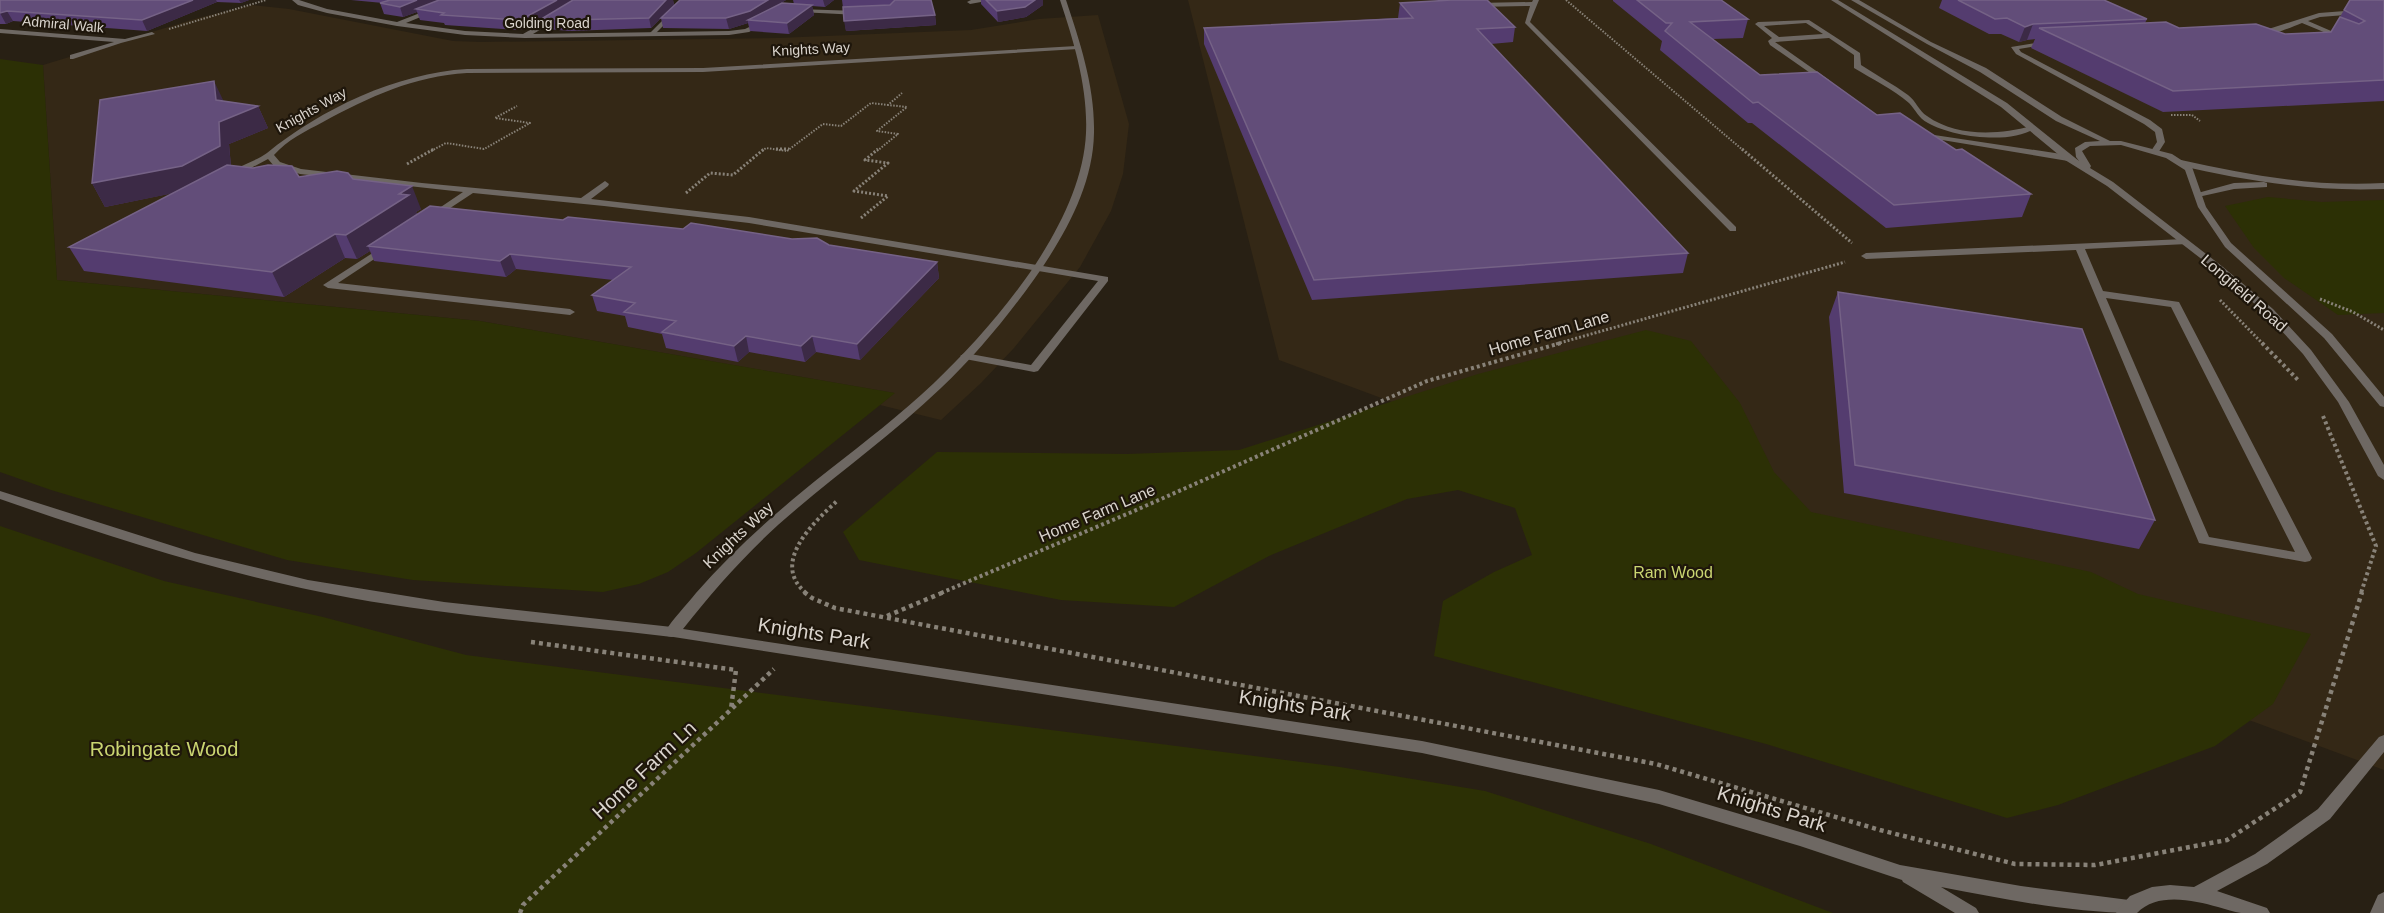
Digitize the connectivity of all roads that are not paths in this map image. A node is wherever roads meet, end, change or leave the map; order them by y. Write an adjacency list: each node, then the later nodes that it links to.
1 (296, 0): 17 (street, Golding Road)
2 (459, 0): 17 (street)
3 (586, 0): 22 (street)
4 (989, 0): 8 (street)
5 (1063, 0): 28 (street, Knights Way)
6 (1834, 0): 31 (street, Longfield Road)
7 (1854, 0): 34 (street)
8 (970, 2)
9 (1535, 2): 10 (street); 49 (street)
10 (1472, 5)
11 (793, 9): 14 (street)
12 (677, 10): 21 (street)
13 (2384, 10): 16 (street)
14 (870, 12)
15 (774, 14): 21 (street, Golding Road)
16 (2303, 21): 19 (street); 25 (street)
17 (397, 24): 22 (street, Golding Road)
18 (0, 31): 26 (street, Admiral Walk)
19 (2246, 33)
20 (152, 34): 26 (street, Admiral Walk)
21 (652, 34): 22 (street, Golding Road)
22 (525, 36)
23 (1830, 36): 24 (street); 24 (street); 32 (street)
24 (1777, 39): 30 (street)
25 (2349, 40)
26 (125, 41): 29 (street, Admiral Walk)
27 (2050, 42): 36 (street)
28 (1076, 48): 37 (street, Knights Way); 54 (street, Knights Way)
29 (73, 57)
30 (1835, 88)
31 (2031, 128): 32 (street); 38 (street, Longfield Road)
32 (1961, 131): 35 (street)
33 (1916, 133): 35 (street)
34 (2109, 142): 36 (street); 40 (street)
35 (1966, 146): 38 (street)
36 (2155, 151): 39 (street)
37 (269, 155): 41 (street); 45 (street, Knights Way)
38 (2068, 158): 40 (street, Longfield Road)
39 (2181, 163): 43 (street); 46 (street, Longfield Road)
40 (2090, 170): 51 (street, Longfield Road)
41 (222, 180)
42 (605, 184): 47 (street)
43 (2298, 184): 44 (street); 46 (street)
44 (2384, 186)
45 (471, 191): 47 (street, Knights Way); 48 (street)
46 (2198, 194): 58 (street, Longfield Road)
47 (583, 201): 54 (street, Knights Way)
48 (427, 220)
49 (1733, 229)
50 (398, 240): 56 (street)
51 (2184, 242): 52 (street); 59 (street, Longfield Road)
52 (2079, 246): 53 (street); 55 (street)
53 (1866, 256)
54 (1038, 267): 57 (street, Knights Way); 57 (street)
55 (2101, 294): 55 (street)
56 (570, 312)
57 (965, 356): 61 (street, Knights Way)
58 (2384, 404)
59 (2384, 476)
60 (0, 495): 61 (street, Knights Park)
61 (672, 632): 63 (street, Knights Park)
62 (2384, 741): 64 (street)
63 (1900, 872): 66 (street, Knights Park); 67 (street, Knights Park)
64 (2198, 893): 66 (street); 68 (street)
65 (2384, 900): 69 (street)
66 (2127, 910)
67 (1970, 913)
68 (2262, 913)
69 (2379, 913)

